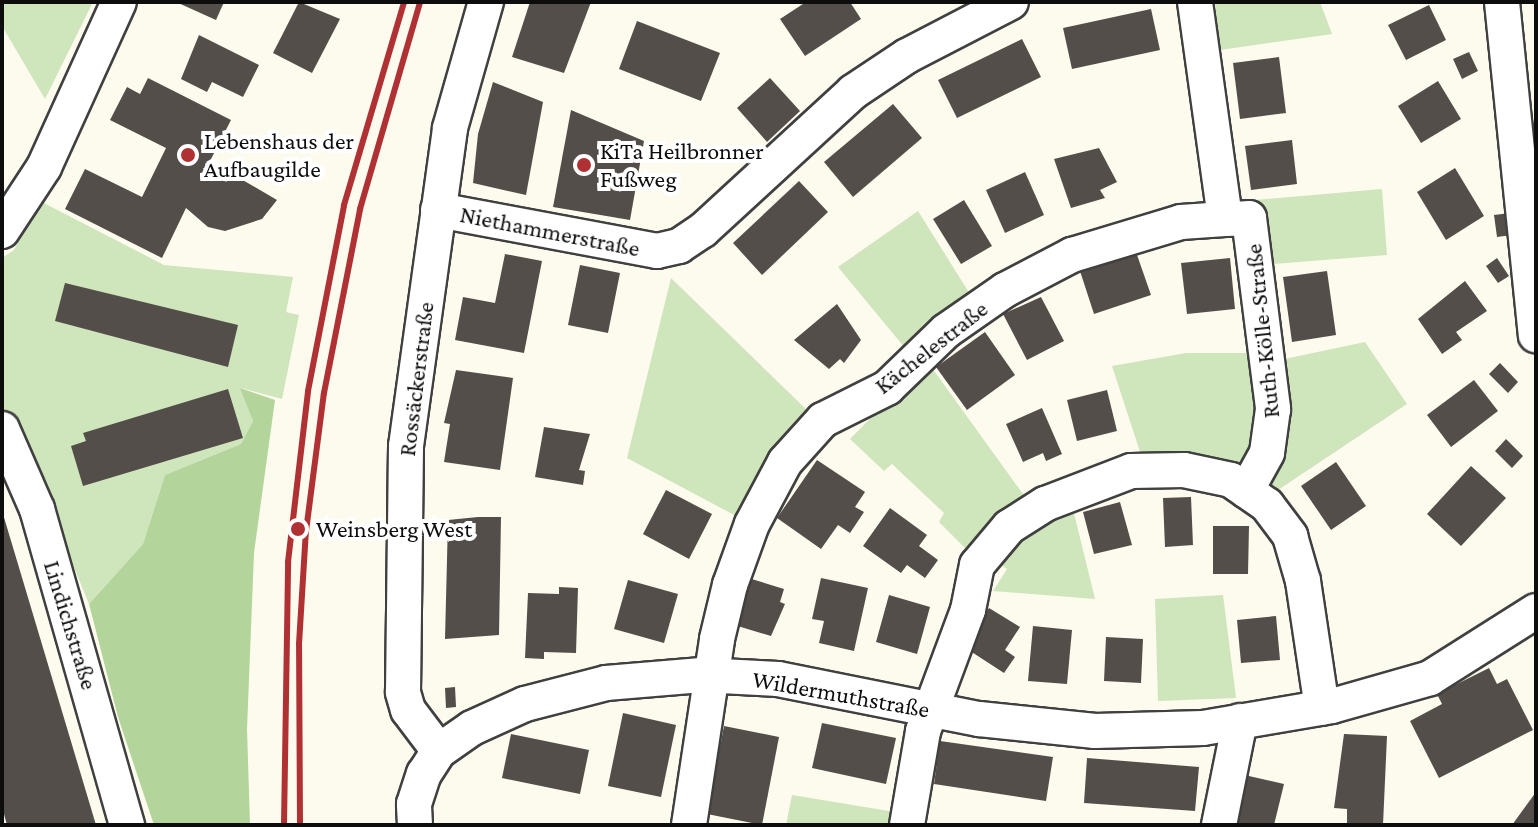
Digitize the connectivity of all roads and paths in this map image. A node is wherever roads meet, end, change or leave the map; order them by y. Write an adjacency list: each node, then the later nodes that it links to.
1 (119, 2): 8 (street)
2 (486, 2): 6 (street, Rossäckerstraße)
3 (1011, 2): 6 (street, Niethammerstraße)
4 (1195, 2): 7 (street, Ruth-Kölle-Straße)
5 (1502, 2): 9 (street)
6 (438, 210): 17 (street, Rossäckerstraße)
7 (1225, 219): 11 (street, Ruth-Kölle-Straße); 13 (street, Kächelestraße)
8 (2, 231)
9 (1536, 335)
10 (2, 429): 18 (street, Lindichstraße)
11 (1246, 491): 14 (street); 15 (street)
12 (1536, 611): 14 (street, Wildermuthstraße)
13 (713, 675): 15 (street, Wildermuthstraße); 17 (street, Wildermuthstraße); 20 (street, Kächelestraße)
14 (1322, 708): 16 (street, Wildermuthstraße)
15 (930, 709): 16 (street, Wildermuthstraße); 21 (street)
16 (1240, 721): 22 (street)
17 (439, 751): 19 (street, Wildermuthstraße)
18 (127, 825)
19 (415, 825)
20 (689, 825)
21 (907, 825)
22 (1219, 825)

